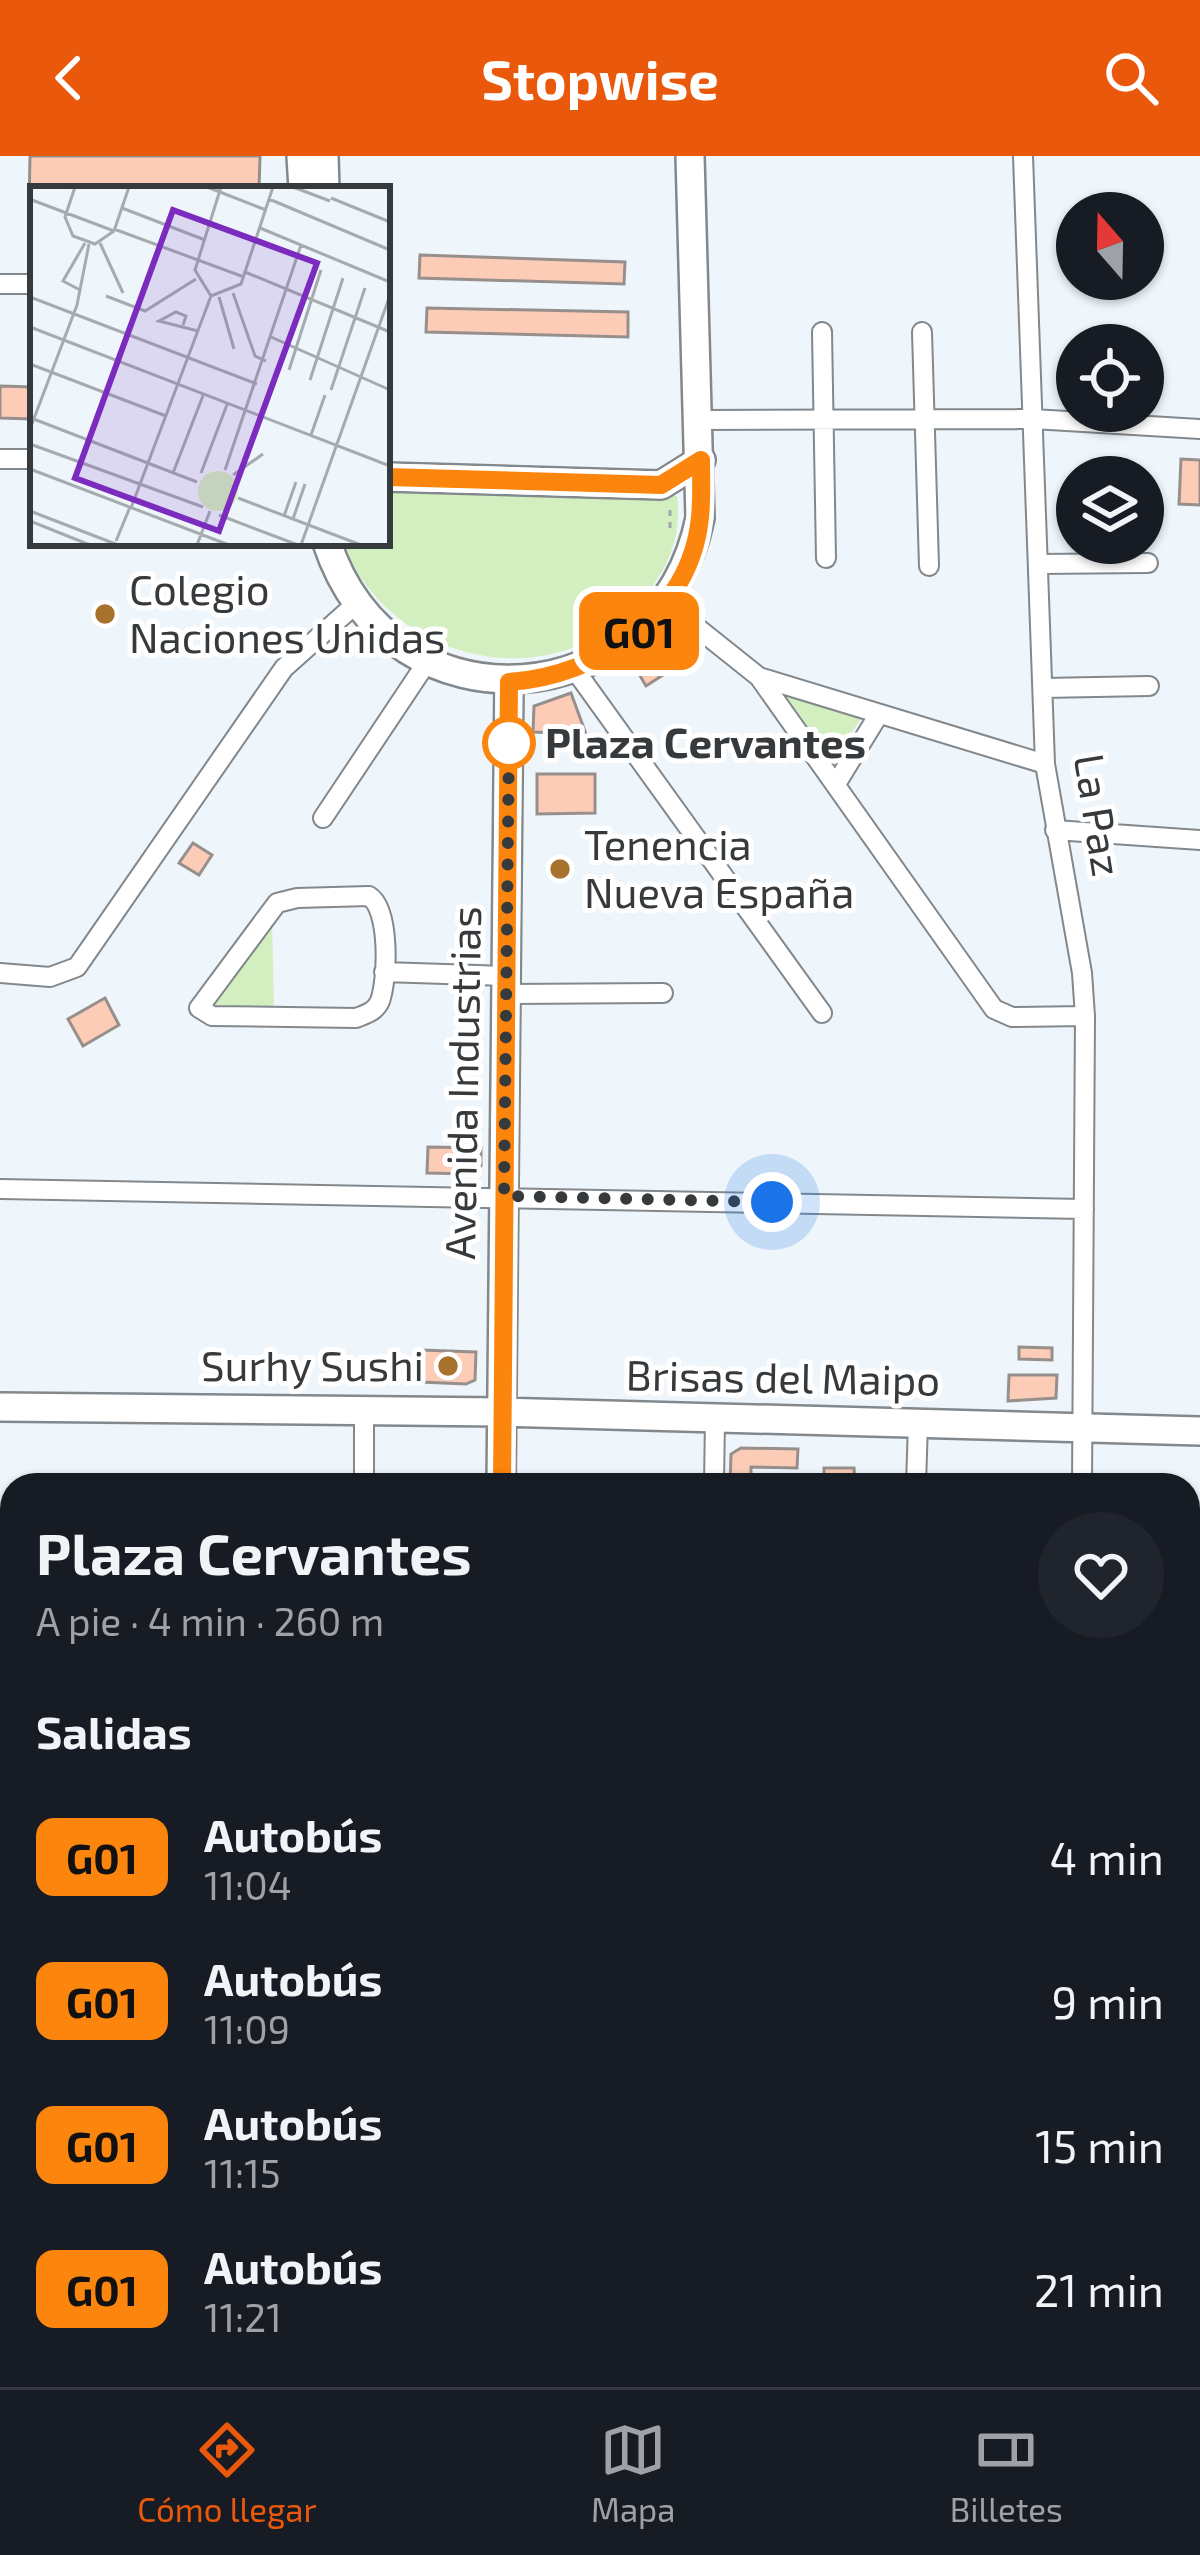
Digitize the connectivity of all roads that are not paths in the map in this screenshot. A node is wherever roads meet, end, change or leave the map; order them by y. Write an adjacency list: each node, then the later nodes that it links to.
1 (302, 156): 5 (street)
2 (324, 156): 6 (street)
3 (690, 156): 10 (street)
4 (1023, 156): 9 (street, La Paz)
5 (303, 186)
6 (325, 186)
7 (822, 332): 12 (street)
8 (922, 332): 11 (street)
9 (1033, 419): 11 (street); 13 (street); 21 (street, La Paz)
10 (699, 420): 12 (street); 14 (street)
11 (925, 420): 12 (street); 22 (street)
12 (824, 421): 19 (street)
13 (1200, 429)
14 (701, 460): 16 (street); 17 (street)
15 (390, 477): 16 (street)
16 (665, 494): 17 (street)
17 (700, 518): 24 (street)
18 (328, 546): 23 (street)
19 (826, 558)
20 (1093, 564): 21 (street)
21 (1038, 565): 30 (street, La Paz)
22 (929, 566)
23 (358, 602): 25 (street); 38 (street)
24 (665, 602): 26 (street); 27 (street)
25 (429, 659): 28 (street); 34 (street)
26 (575, 670): 28 (street); 41 (street)
27 (759, 677): 31 (street); 33 (street)
28 (509, 682): 39 (street, Avenida Industrias)
29 (1149, 686): 30 (street)
30 (1043, 688): 32 (street, La Paz)
31 (880, 714): 32 (street); 33 (street)
32 (1045, 764): 35 (street, La Paz)
33 (836, 784): 42 (street)
34 (323, 818)
35 (1055, 830): 36 (street); 42 (street, La Paz)
36 (1200, 839)
37 (384, 972): 37 (street); 39 (street)
38 (0, 973)
39 (506, 985): 40 (street); 44 (street, Avenida Industrias)
40 (663, 993)
41 (822, 1013)
42 (1085, 1016): 45 (street, La Paz)
43 (0, 1189): 44 (street)
44 (504, 1196): 45 (street); 48 (street, Avenida Industrias)
45 (1084, 1209): 51 (street, La Paz)
46 (0, 1407): 47 (street, Brisas del Maipo)
47 (364, 1411): 48 (street, Brisas del Maipo); 53 (street)
48 (502, 1412): 49 (street, Brisas del Maipo); 54 (street, Avenida Industrias)
49 (715, 1418): 50 (street, Brisas del Maipo); 55 (street)
50 (918, 1423): 51 (street, Brisas del Maipo); 56 (street)
51 (1082, 1427): 52 (street, Brisas del Maipo); 57 (street, La Paz)
52 (1200, 1431)
53 (364, 1473)
54 (501, 1473)
55 (714, 1473)
56 (916, 1473)
57 (1082, 1473)

